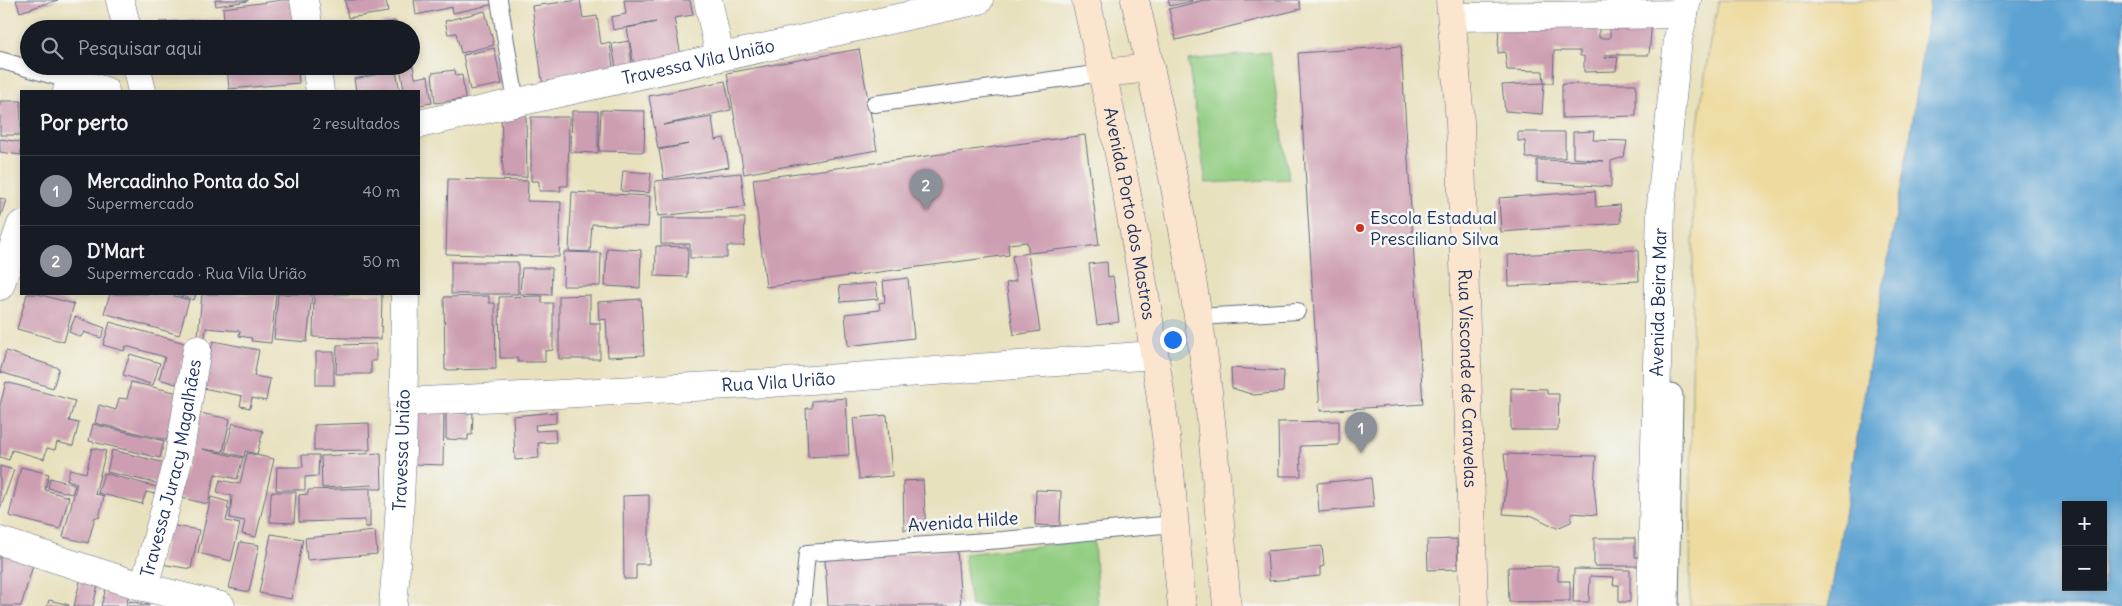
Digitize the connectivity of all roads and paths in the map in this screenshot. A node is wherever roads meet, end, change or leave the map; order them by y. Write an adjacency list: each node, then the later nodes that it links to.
1 (120, 0): 10 (street)
2 (304, 0): 11 (street)
3 (500, 0): 24 (lane)
4 (708, 0): 12 (street)
5 (979, 0): 12 (street, Travessa Vila União)
6 (1086, 0): 16 (main road, Avenida Porto dos Mastros)
7 (1135, 0): 15 (main road)
8 (1690, 5): 9 (street); 44 (street, Avenida Beira Mar); 45 (street)
9 (1451, 8): 43 (main road, Rua Visconde de Caravelas)
10 (125, 20)
11 (307, 20)
12 (720, 58): 24 (street, Travessa Vila União)
13 (0, 60): 14 (lane)
14 (20, 68)
15 (1150, 68): 16 (main road); 31 (main road)
16 (1103, 73): 25 (lane); 33 (main road, Avenida Porto dos Mastros)
17 (40, 75): 20 (lane)
18 (138, 75): 22 (street)
19 (317, 75): 23 (street)
20 (69, 86): 21 (street)
21 (98, 90)
22 (142, 90)
23 (320, 90)
24 (516, 102): 26 (street, Travessa Vila União)
25 (874, 104)
26 (420, 124)
27 (20, 228): 28 (street)
28 (0, 286)
29 (405, 295): 34 (street, Travessa União)
30 (1297, 311): 31 (lane)
31 (1198, 317): 42 (main road)
32 (197, 349): 37 (street, Travessa Juracy Magalhães)
33 (1154, 355): 34 (street, Rua Vila Urião); 35 (main road, Avenida Porto dos Mastros)
34 (404, 402): 39 (street, Travessa União)
35 (1174, 524): 40 (lane, Avenida Hilde); 41 (main road, Avenida Porto dos Mastros)
36 (0, 541): 37 (street)
37 (144, 587): 38 (street)
38 (221, 606)
39 (393, 606)
40 (802, 606)
41 (1182, 606)
42 (1227, 606)
43 (1474, 606)
44 (1651, 606)
45 (1666, 606)

